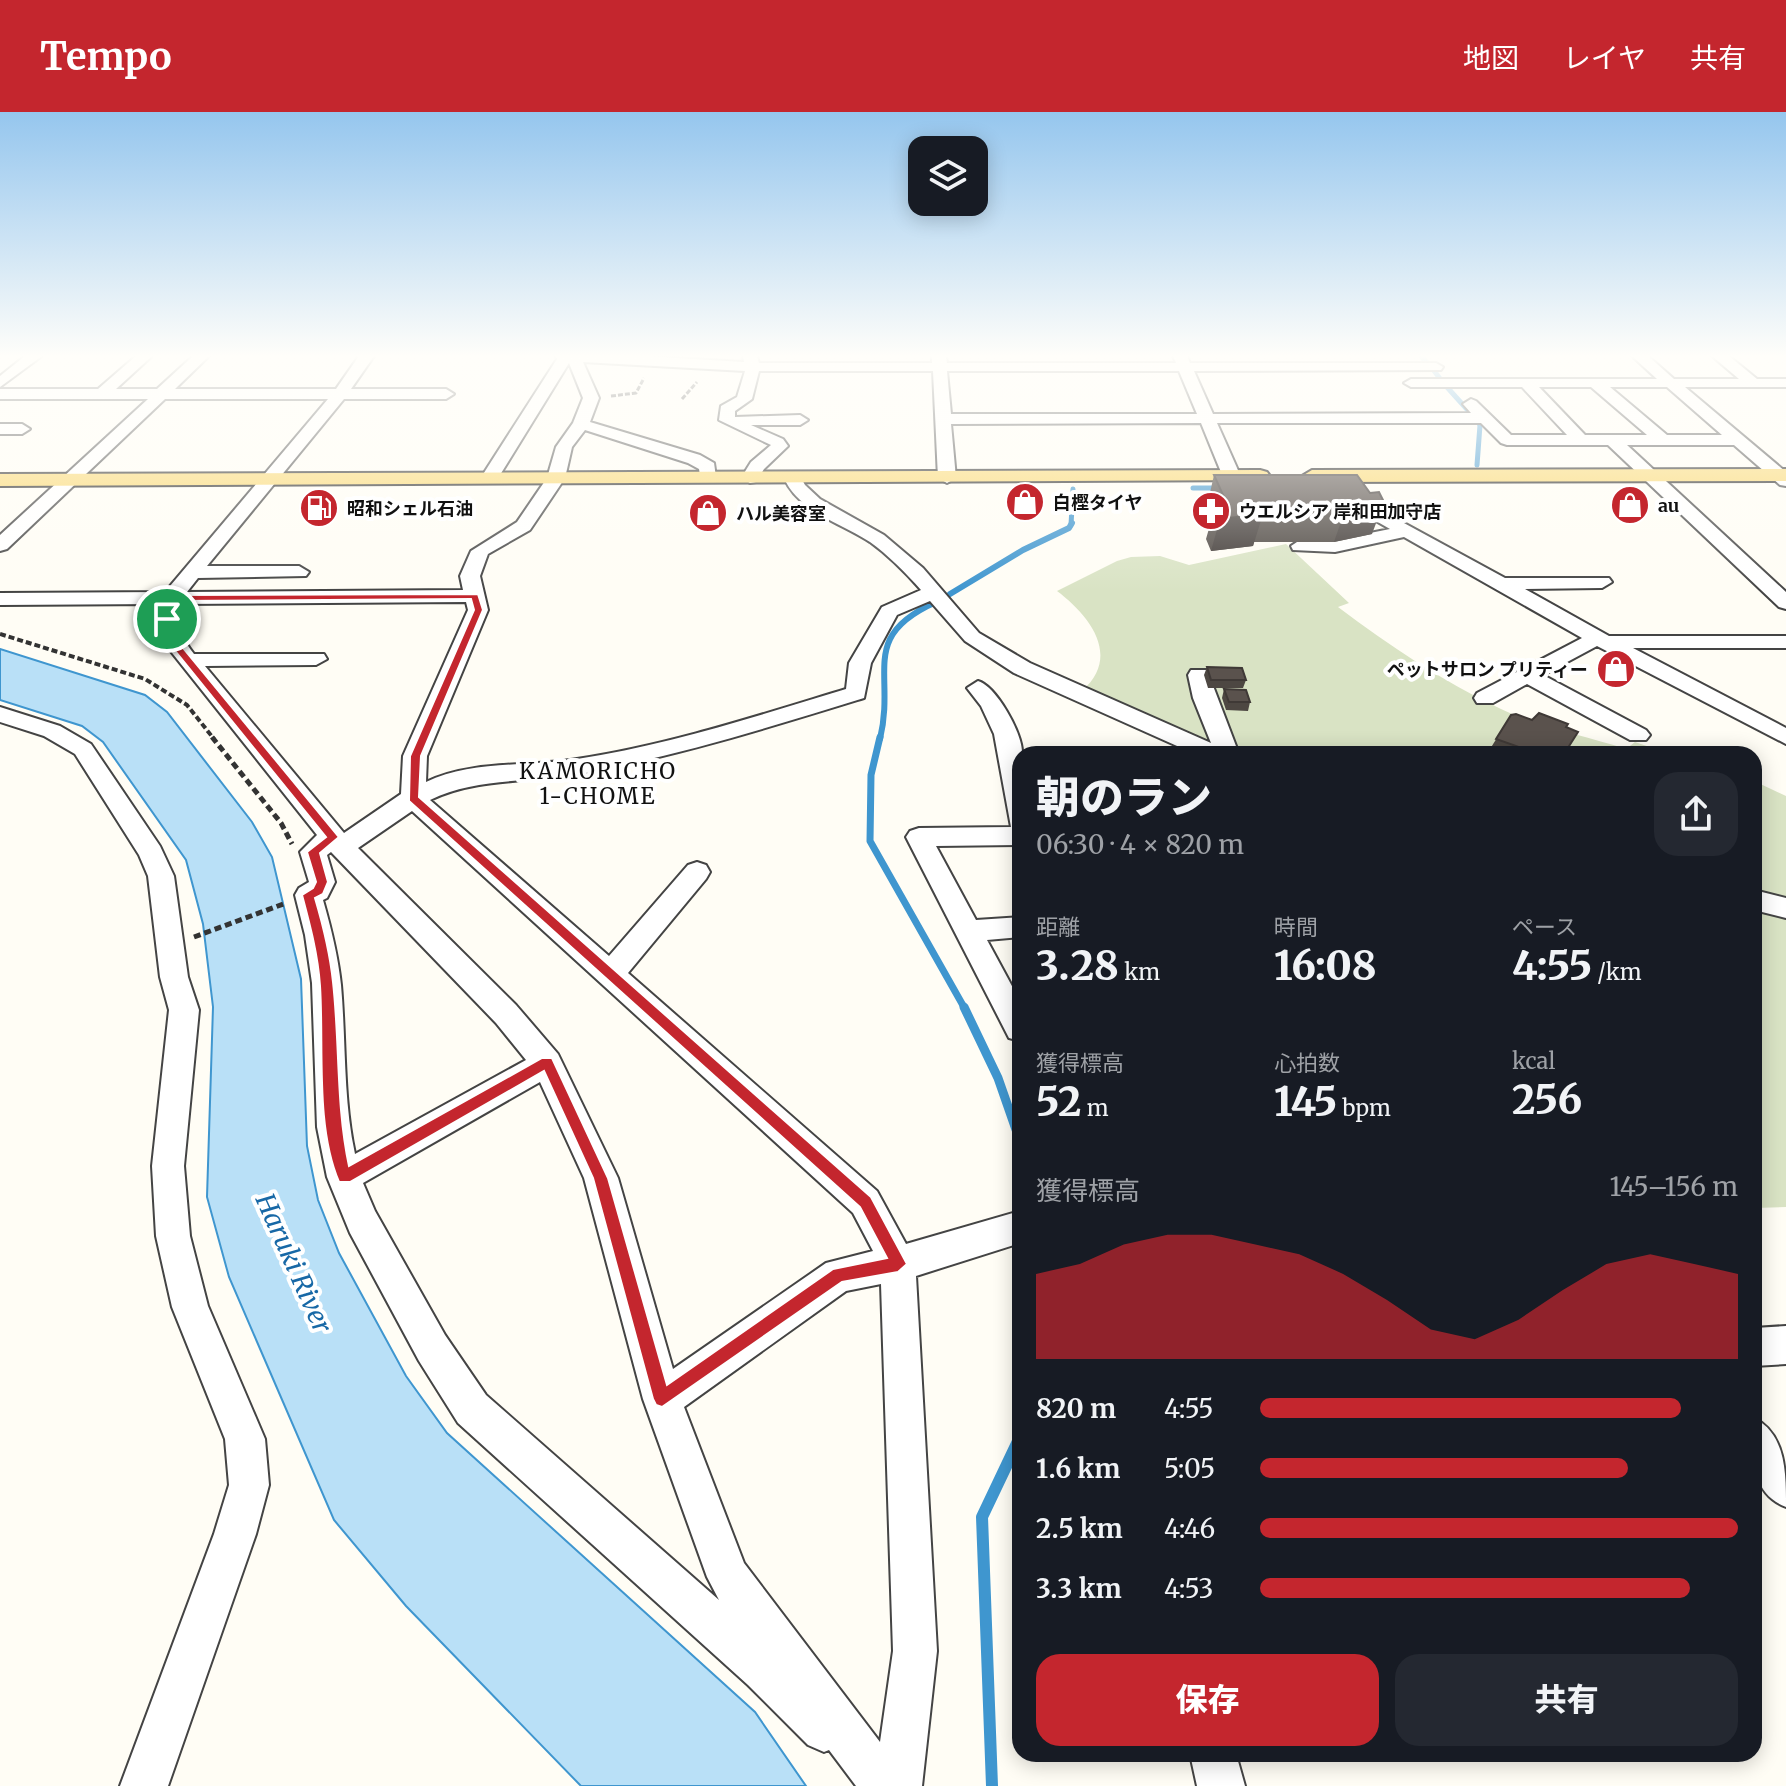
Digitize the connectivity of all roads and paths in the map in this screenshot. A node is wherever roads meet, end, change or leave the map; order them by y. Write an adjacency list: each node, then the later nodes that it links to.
1 (119, 434): 29 (street)
2 (307, 434): 26 (street)
3 (516, 434): 27 (street)
4 (574, 434): 22 (street)
5 (614, 434): 19 (street)
6 (759, 434): 23 (street)
7 (943, 434): 25 (street)
8 (1215, 434): 20 (street)
9 (1501, 434): 13 (street)
10 (1575, 434): 13 (street)
11 (1656, 434): 15 (street)
12 (1732, 434): 16 (street)
13 (1581, 440): 14 (street)
14 (1612, 440): 15 (street); 17 (street)
15 (1663, 440): 16 (street)
16 (1739, 440): 21 (street)
17 (1649, 475): 18 (main road); 21 (main road); 41 (street)
18 (1322, 476): 20 (main road); 30 (street)
19 (707, 477): 22 (main road); 23 (main road)
20 (1232, 477): 25 (main road)
21 (1784, 477)
22 (556, 478): 27 (main road); 38 (street)
23 (750, 478): 24 (main road)
24 (793, 478): 25 (main road); 37 (street)
25 (947, 478)
26 (271, 479): 27 (main road); 29 (main road); 33 (street)
27 (489, 479)
28 (0, 480): 29 (main road)
29 (70, 480): 31 (street)
30 (1404, 531): 32 (street); 36 (street)
31 (0, 545)
32 (1300, 546)
33 (192, 572): 34 (street); 39 (street)
34 (299, 572)
35 (1589, 579): 36 (street)
36 (1499, 584): 43 (street)
37 (934, 592): 54 (street); 57 (street)
38 (475, 596): 39 (street); 57 (street)
39 (171, 598): 40 (street); 46 (street)
40 (0, 599)
41 (1786, 603)
42 (0, 634): 61 (path)
43 (1600, 640): 44 (street); 48 (street); 53 (street)
44 (1786, 642)
45 (316, 659): 46 (street)
46 (188, 660): 59 (street)
47 (1199, 675): 55 (street)
48 (1528, 676): 50 (street); 52 (street)
49 (978, 688): 56 (street)
50 (1485, 698)
51 (0, 714): 79 (street)
52 (1638, 735)
53 (1786, 737)
54 (1197, 746)
55 (1224, 746)
56 (1012, 768)
57 (413, 798): 59 (street); 67 (street)
58 (1012, 836): 65 (street)
59 (337, 842): 61 (street); 69 (street)
60 (697, 872): 67 (street)
61 (308, 895): 66 (path); 70 (street)
62 (1762, 902): 63 (street)
63 (1786, 908)
64 (1012, 928): 65 (street)
65 (968, 931): 68 (street)
66 (185, 940)
67 (610, 974): 72 (street)
68 (1012, 1000)
69 (547, 1063): 70 (street); 75 (street)
70 (344, 1177): 80 (street)
71 (1012, 1229): 72 (street)
72 (898, 1264): 75 (street); 81 (street)
73 (1786, 1345): 74 (street)
74 (1762, 1346)
75 (662, 1399): 80 (street)
76 (1762, 1450): 77 (street)
77 (1786, 1487)
78 (1215, 1762): 82 (street)
79 (144, 1786)
80 (883, 1786)
81 (898, 1786)
82 (1221, 1786)

